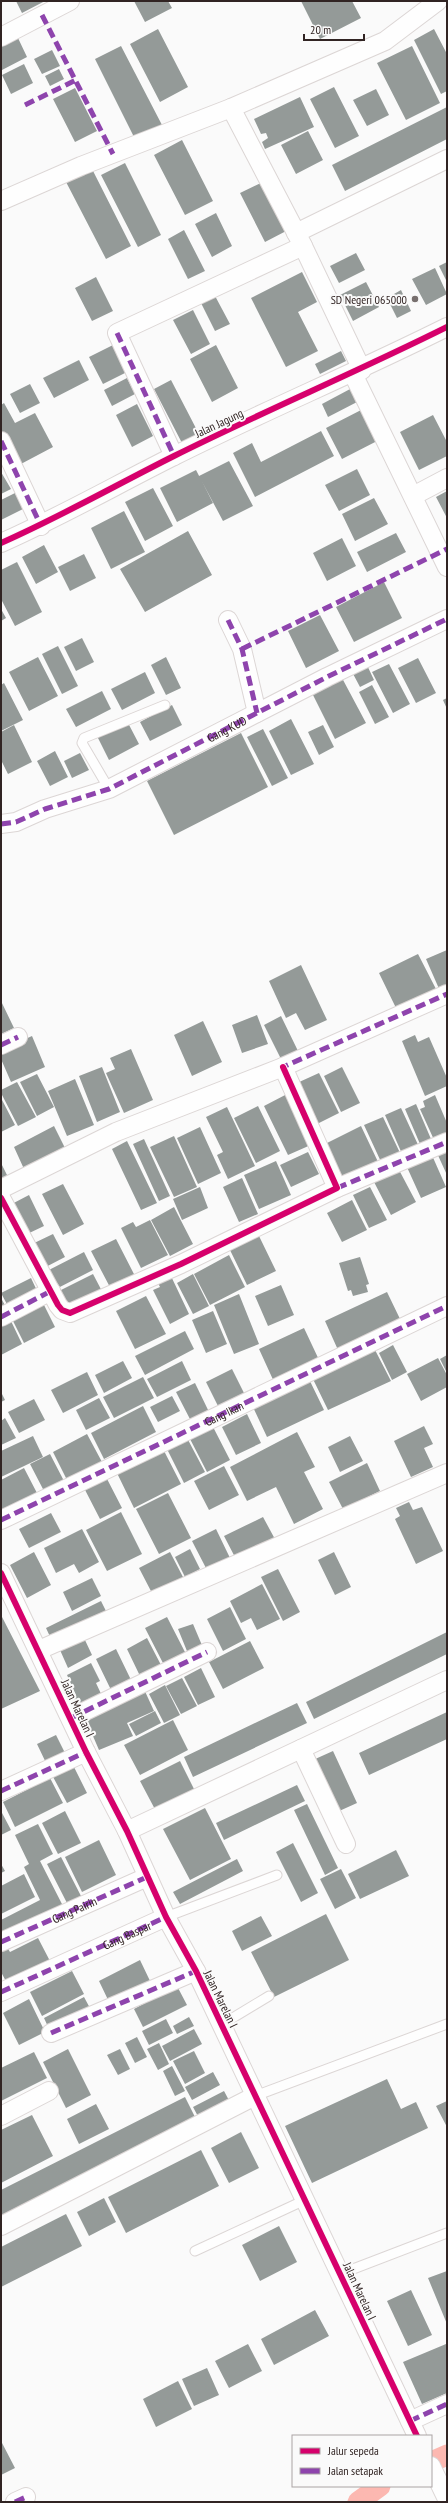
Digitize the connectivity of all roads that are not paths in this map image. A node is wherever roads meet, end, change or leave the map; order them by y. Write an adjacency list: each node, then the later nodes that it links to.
1 (70, 1): 3 (street)
2 (438, 1): 4 (street)
3 (1, 36)
4 (231, 108): 6 (street); 7 (street)
5 (447, 159): 7 (street)
6 (1, 201)
7 (299, 240): 9 (street); 11 (street)
8 (447, 327): 9 (street, Jalan Jagung)
9 (358, 372): 11 (street, Jalan Jagung); 13 (street)
10 (1, 441): 14 (street)
11 (174, 456): 14 (street, Jalan Jagung)
12 (447, 478): 13 (street)
13 (413, 496): 16 (street)
14 (41, 526): 15 (street, Jalan Jagung)
15 (1, 543)
16 (447, 567)
17 (447, 618): 20 (street, Gang KUD)
18 (228, 620): 20 (street)
19 (165, 705): 21 (lane)
20 (257, 713): 21 (street, Gang KUD)
21 (109, 789): 22 (street, Gang KUD)
22 (1, 824)
23 (447, 994): 26 (street)
24 (18, 1037): 25 (street)
25 (1, 1045)
26 (283, 1067): 28 (street); 29 (street)
27 (447, 1142): 28 (street)
28 (337, 1188): 31 (street)
29 (1, 1190)
30 (1, 1198): 31 (street)
31 (51, 1291): 33 (street)
32 (447, 1306): 35 (street, Gang Ikan)
33 (1, 1317)
34 (447, 1473): 37 (street)
35 (1, 1520)
36 (1, 1573): 37 (street, Jalan Marelan I)
37 (39, 1650): 40 (street, Jalan Marelan I)
38 (207, 1652): 40 (street)
39 (447, 1680): 41 (street)
40 (71, 1718): 42 (street, Jalan Marelan I)
41 (301, 1749): 44 (street); 45 (street)
42 (86, 1752): 43 (street); 44 (street, Jalan Marelan I)
43 (1, 1792)
44 (127, 1831): 47 (street, Jalan Marelan I)
45 (346, 1844)
46 (277, 1875): 48 (lane, Gang Baspar)
47 (147, 1876): 48 (street, Jalan Marelan I); 49 (street, Gang Pairin)
48 (166, 1916): 50 (street, Jalan Marelan I); 51 (street, Gang Baspar)
49 (1, 1942)
50 (196, 1971): 54 (street, Jalan Marelan I); 55 (street)
51 (1, 1992)
52 (269, 1996): 54 (lane)
53 (447, 2024): 57 (lane)
54 (221, 2025): 57 (street, Jalan Marelan I)
55 (51, 2033)
56 (50, 2091): 58 (street)
57 (255, 2096): 59 (street, Jalan Marelan I); 60 (street)
58 (1, 2116)
59 (305, 2200): 62 (lane); 63 (street, Jalan Marelan I)
60 (1, 2226)
61 (447, 2233): 63 (lane)
62 (195, 2251)
63 (340, 2274): 65 (street, Jalan Marelan I)
64 (447, 2404): 65 (street)
65 (414, 2430)
66 (432, 2468): 67 (street)
67 (447, 2499)

